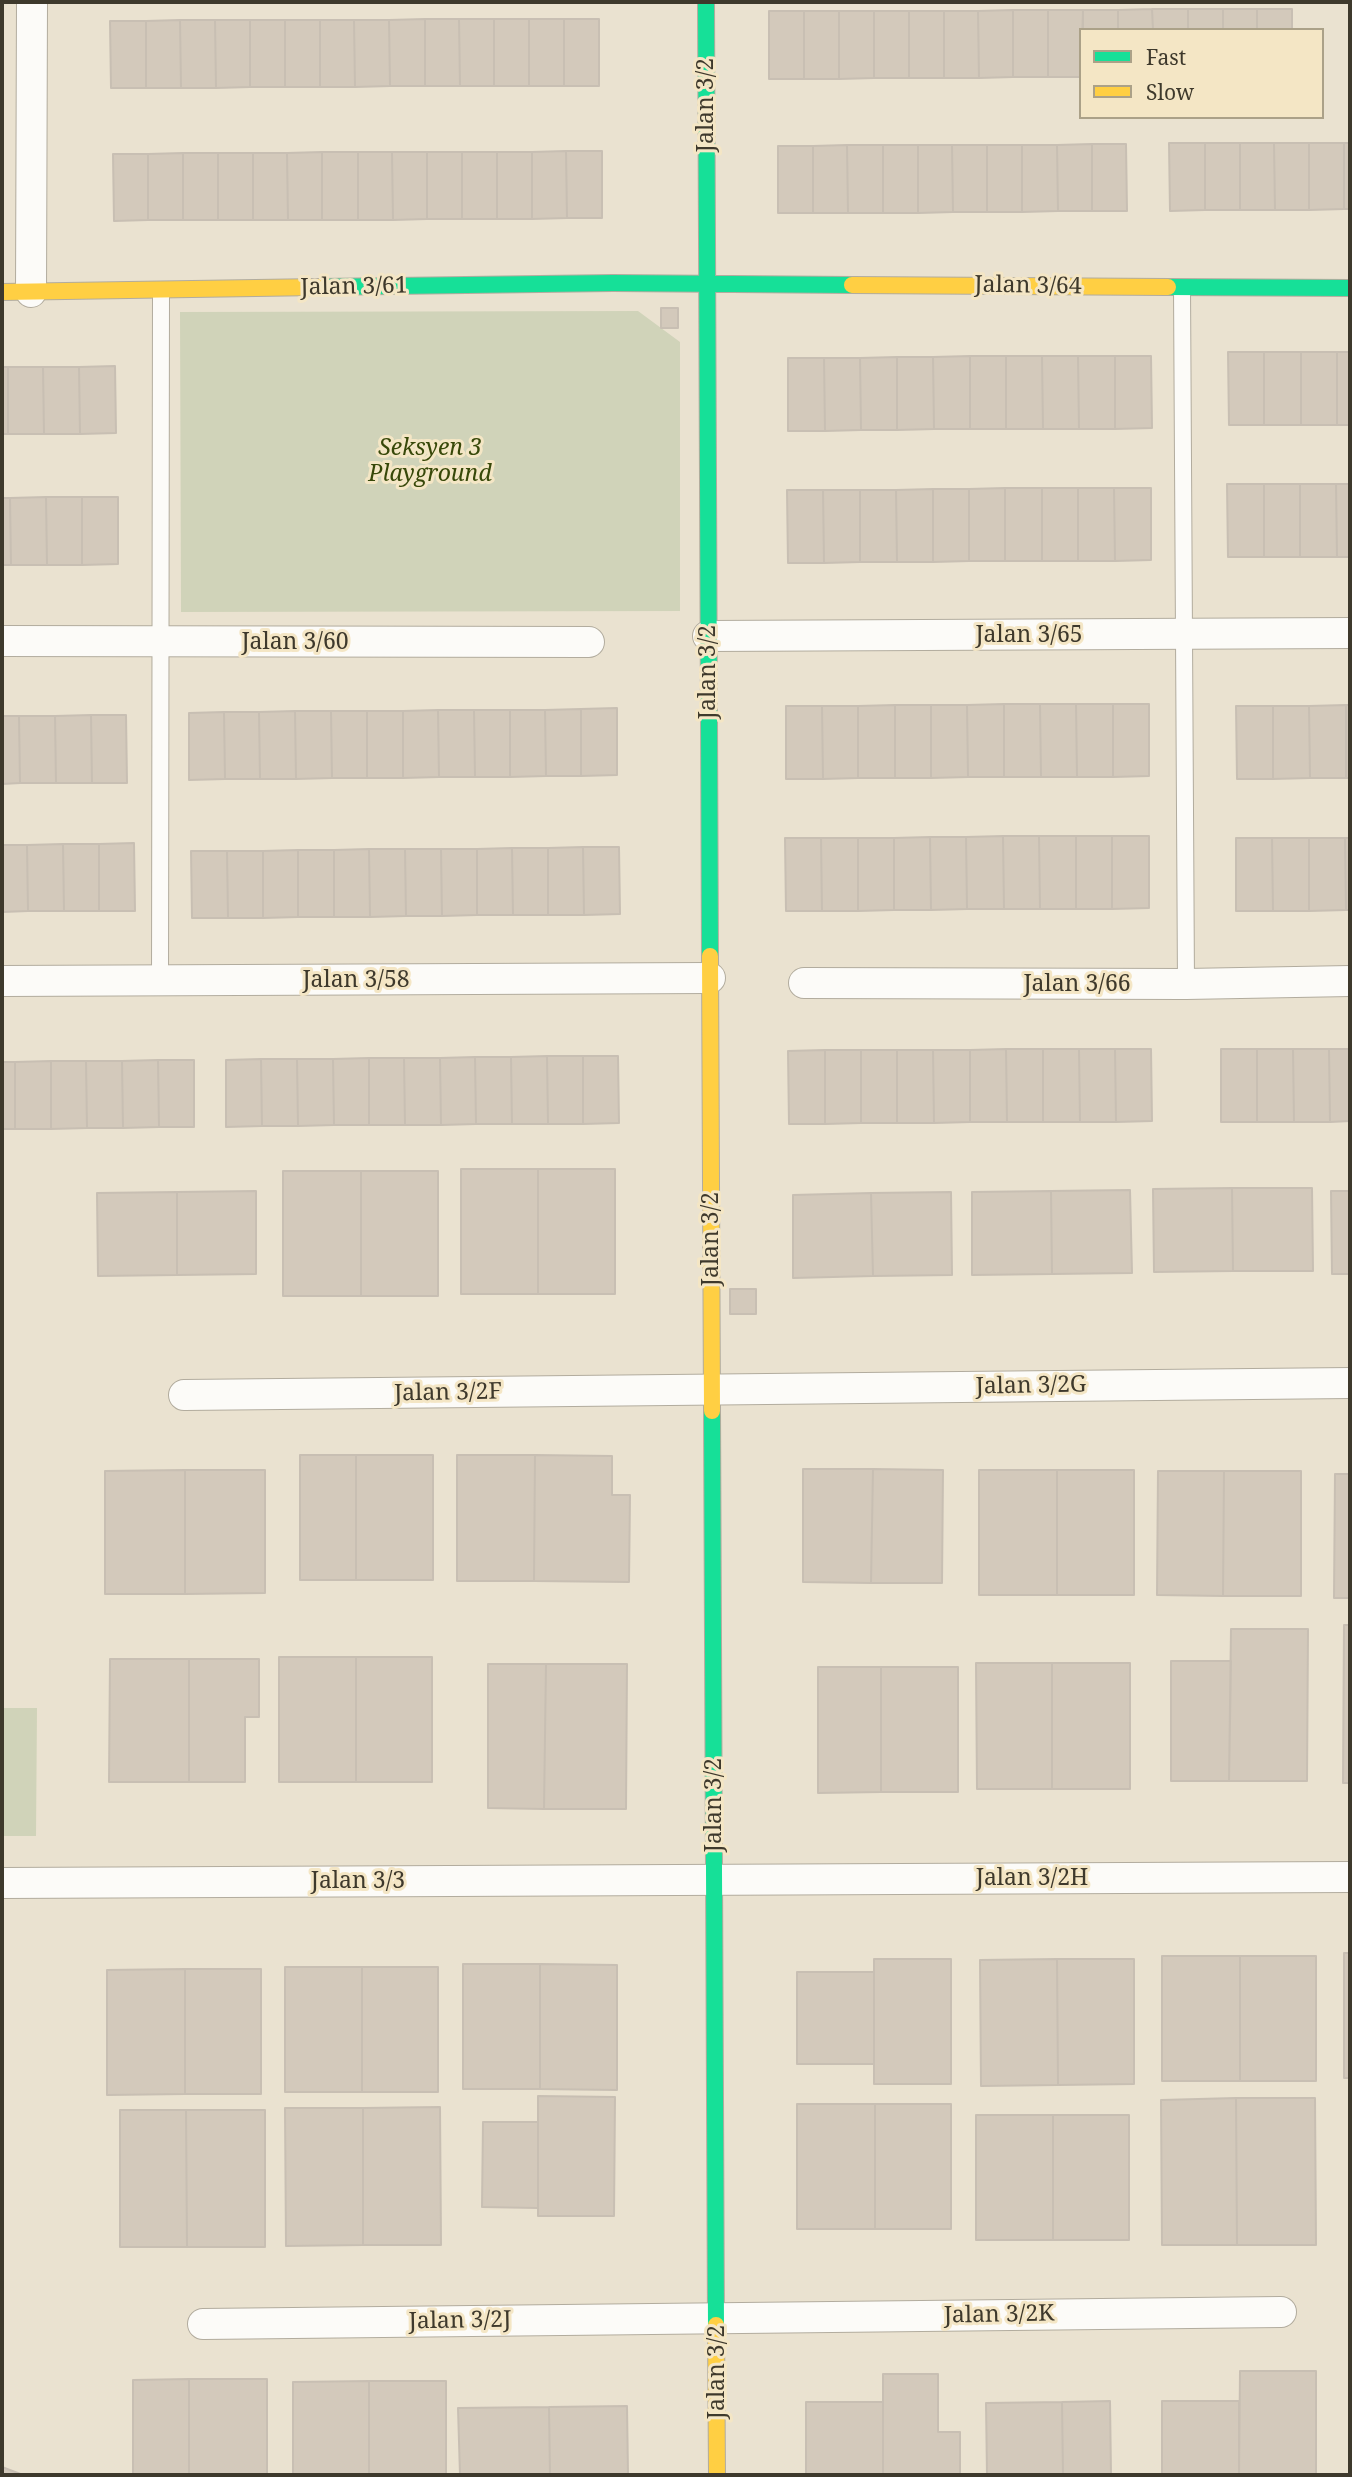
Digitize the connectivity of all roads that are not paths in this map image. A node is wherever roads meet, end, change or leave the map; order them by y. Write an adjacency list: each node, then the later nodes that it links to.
1 (32, 2): 8 (street)
2 (706, 2): 3 (street, Jalan 3/2)
3 (706, 282): 4 (street, Jalan 3/64); 6 (street, Jalan 3/61); 11 (street, Jalan 3/2)
4 (1182, 288): 5 (street, Jalan 3/64); 10 (lane)
5 (1350, 288)
6 (160, 290): 8 (street, Jalan 3/61); 13 (lane)
7 (2, 292): 8 (street, Jalan 3/61)
8 (31, 292)
9 (1350, 633): 10 (street, Jalan 3/65)
10 (1184, 634): 11 (street, Jalan 3/65); 20 (lane)
11 (708, 636): 15 (street, Jalan 3/2)
12 (2, 641): 13 (street, Jalan 3/60)
13 (160, 642): 14 (street, Jalan 3/60); 17 (lane)
14 (589, 642)
15 (709, 978): 17 (street, Jalan 3/58); 22 (street, Jalan 3/2)
16 (2, 981): 17 (street, Jalan 3/58)
17 (160, 981)
18 (1350, 981): 20 (street, Jalan 3/66)
19 (804, 983): 20 (street, Jalan 3/66)
20 (1186, 984)
21 (1350, 1383): 22 (street, Jalan 3/2G)
22 (712, 1390): 23 (street, Jalan 3/2F); 25 (street, Jalan 3/2)
23 (184, 1395)
24 (1350, 1877): 25 (street, Jalan 3/2H)
25 (714, 1880): 26 (street, Jalan 3/3); 28 (street, Jalan 3/2)
26 (2, 1883)
27 (1281, 2312): 28 (street, Jalan 3/2K)
28 (717, 2319): 29 (street, Jalan 3/2J); 30 (street, Jalan 3/2)
29 (204, 2324)
30 (717, 2475)

